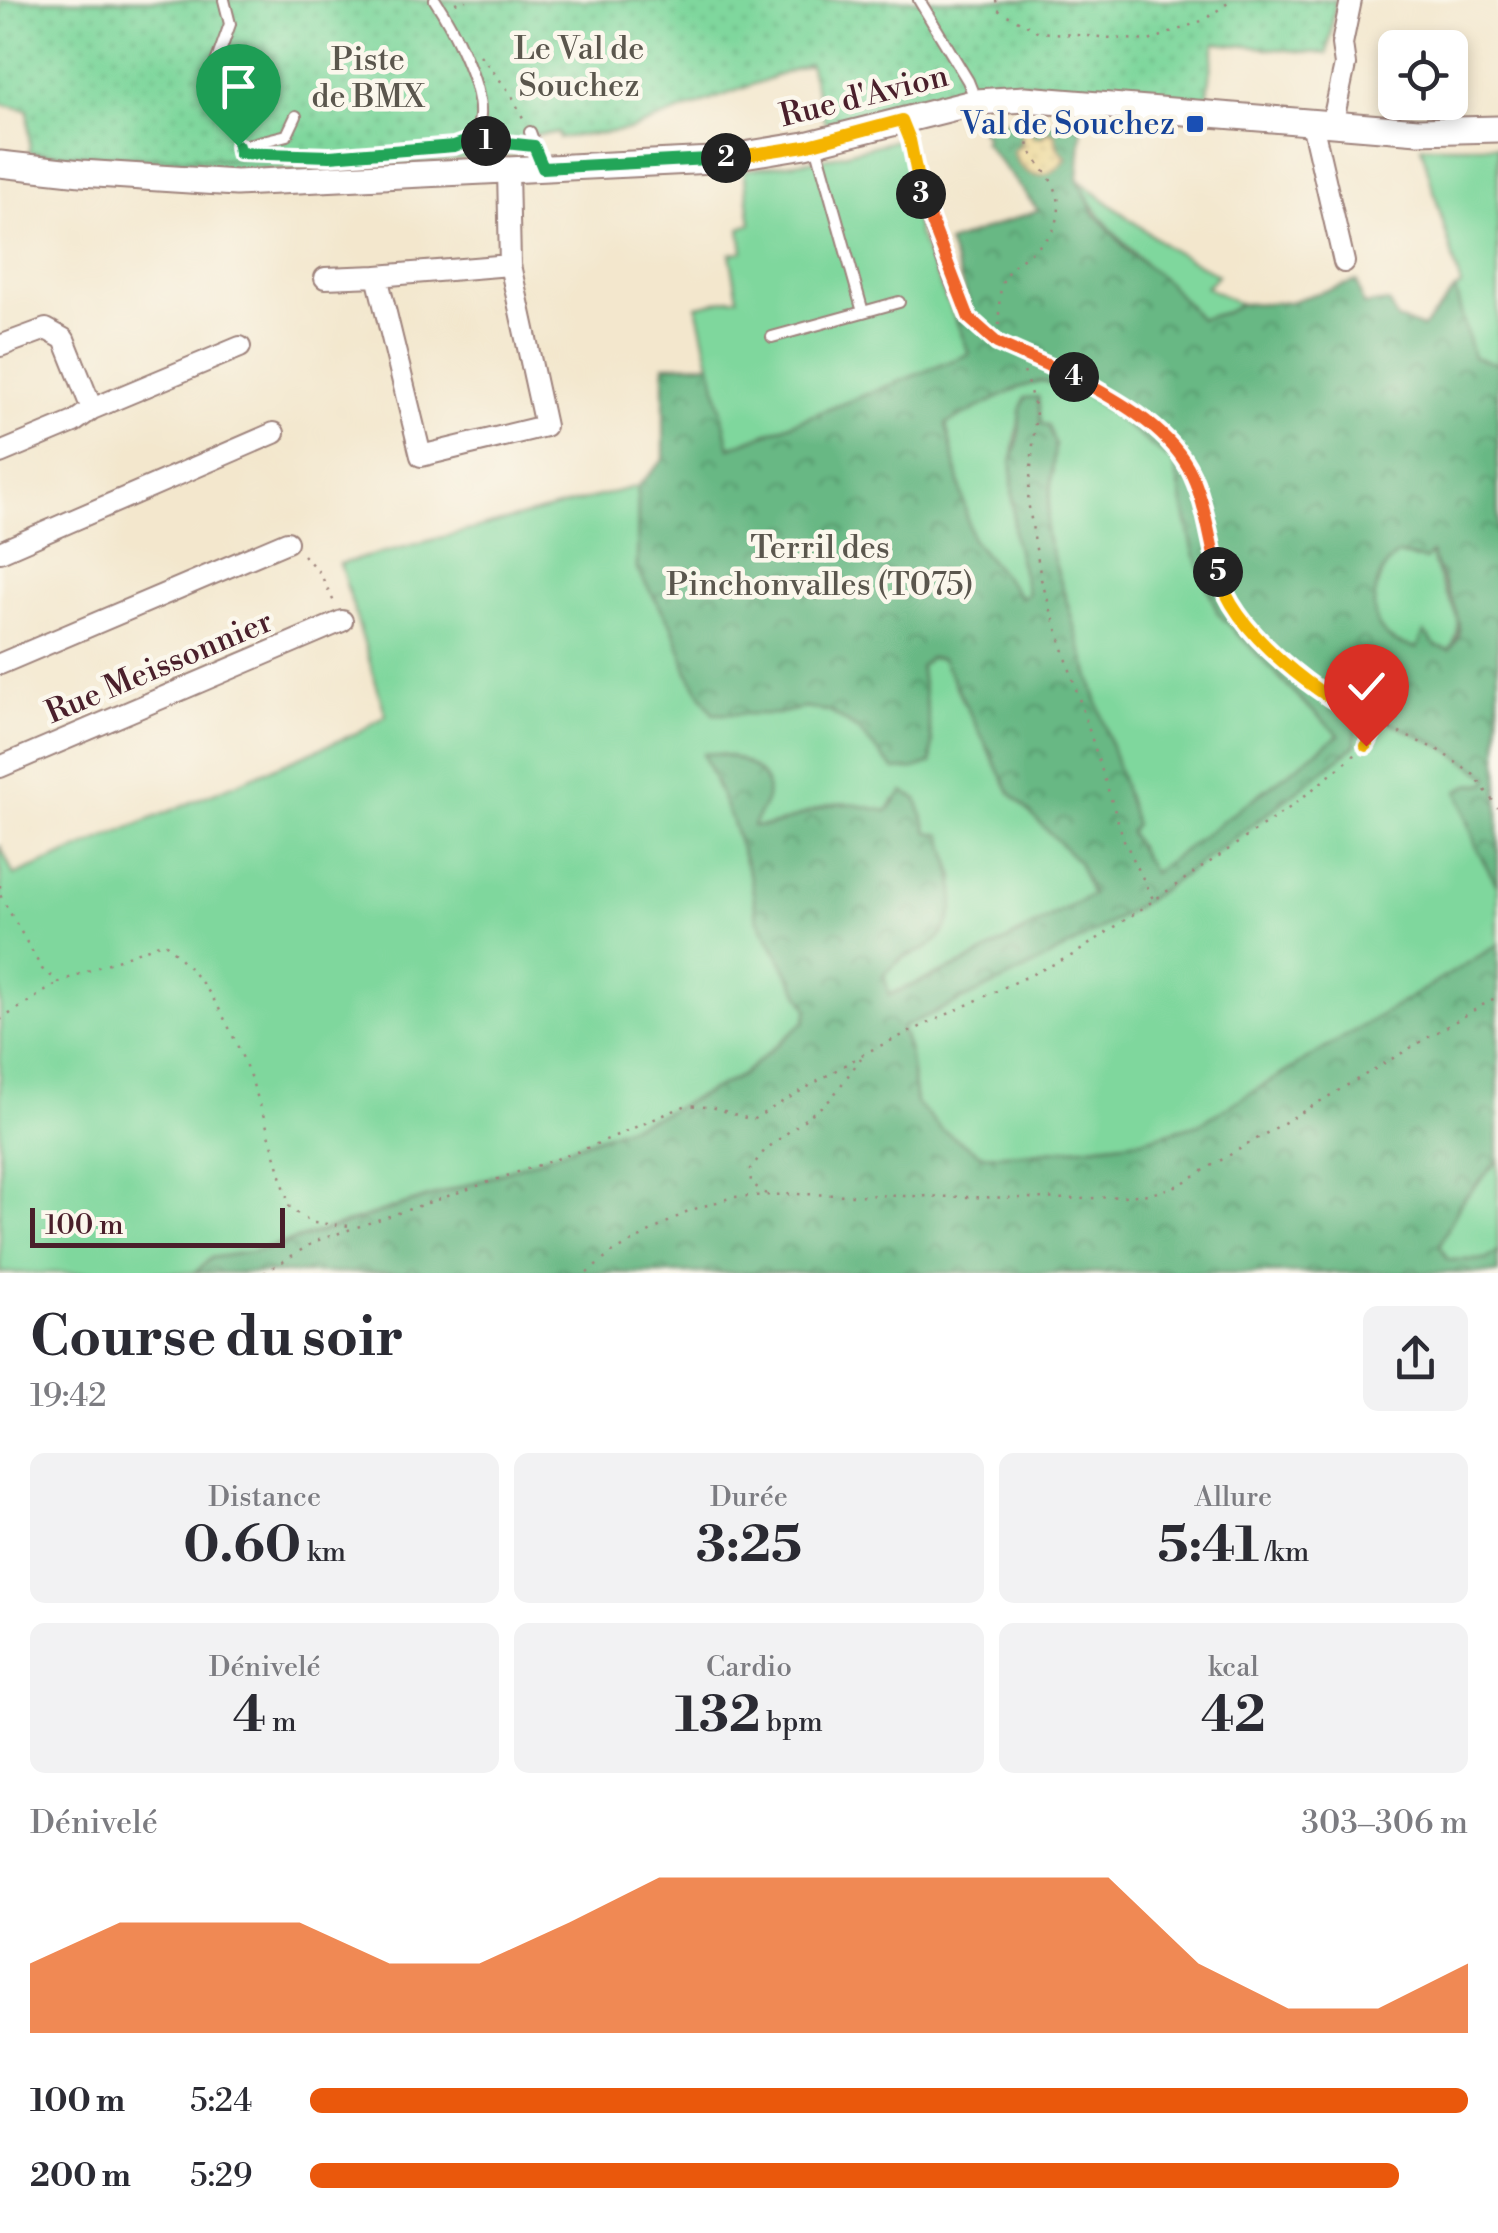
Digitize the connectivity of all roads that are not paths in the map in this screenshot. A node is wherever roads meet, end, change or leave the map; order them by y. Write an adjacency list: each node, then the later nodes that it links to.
1 (224, 0): 6 (lane)
2 (435, 0): 12 (lane)
3 (919, 0): 5 (lane)
4 (1350, 0): 9 (street)
5 (976, 102): 8 (street, Rue d'Avion); 9 (street, Rue d'Avion)
6 (229, 104)
7 (296, 116): 12 (lane)
8 (902, 120): 13 (street, Rue d'Avion); 26 (lane)
9 (1322, 124): 10 (street); 17 (street)
10 (1498, 129)
11 (530, 132): 14 (lane)
12 (474, 139): 14 (lane)
13 (815, 143): 14 (street, Rue d'Avion); 22 (lane)
14 (539, 157): 16 (street, Rue d'Avion)
15 (0, 164): 16 (street, Rue d'Avion)
16 (508, 170): 18 (street)
17 (1344, 262)
18 (510, 265): 19 (street); 19 (street)
19 (377, 276): 20 (street)
20 (325, 278)
21 (898, 302): 22 (lane)
22 (863, 312): 23 (lane)
23 (772, 337)
24 (0, 346): 27 (street)
25 (240, 347): 27 (street)
26 (1012, 349)
27 (92, 409): 29 (street)
28 (274, 433): 31 (street)
29 (0, 453)
30 (286, 542): 33 (street)
31 (0, 552)
32 (342, 621): 34 (street, Rue Meissonnier)
33 (0, 664)
34 (0, 767)

